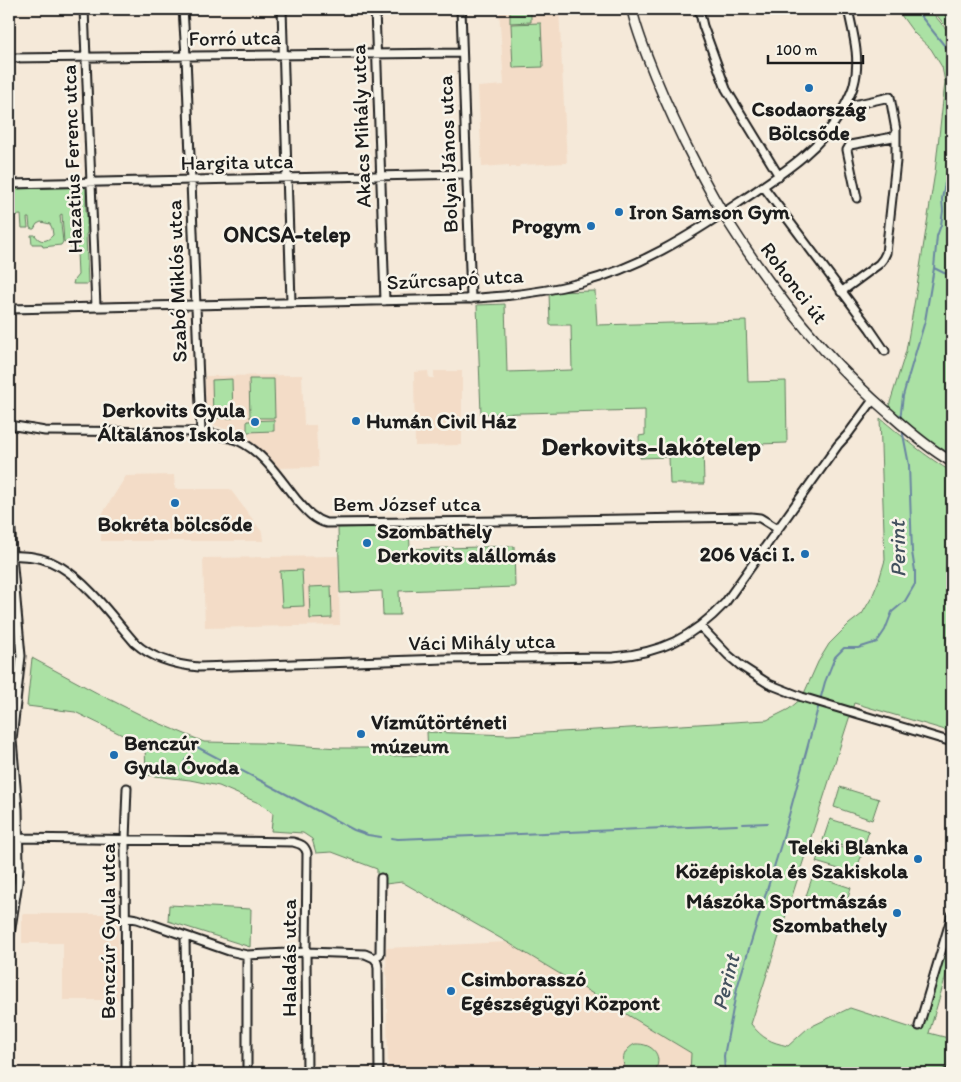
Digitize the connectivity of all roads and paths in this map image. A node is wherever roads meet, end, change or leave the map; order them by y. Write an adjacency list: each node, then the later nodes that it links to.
1 (84, 9): 13 (street, Hazatius Ferenc utca)
2 (183, 9): 12 (street, Szabó Miklós utca)
3 (282, 9): 11 (street)
4 (375, 9): 10 (street, Akacs Mihály utca)
5 (461, 9): 9 (street, Bolyai János utca)
6 (630, 9): 26 (main road, Rohonci út)
7 (699, 9): 19 (street)
8 (848, 9): 15 (street, Szűrcsapó utca)
9 (462, 53): 10 (street, Forró utca); 17 (street, Bolyai János utca)
10 (376, 54): 11 (street, Forró utca); 18 (street, Akacs Mihály utca)
11 (283, 55): 12 (street, Forró utca); 20 (street)
12 (186, 56): 13 (street, Forró utca); 21 (street, Szabó Miklós utca)
13 (86, 57): 14 (street, Forró utca); 22 (street, Hazatius Ferenc utca)
14 (9, 58)
15 (844, 107): 16 (street); 19 (street, Szűrcsapó utca)
16 (896, 134): 25 (street); 27 (street)
17 (466, 174): 18 (street, Hargita utca); 28 (street, Bolyai János utca)
18 (380, 176): 20 (street, Hargita utca); 29 (street, Akacs Mihály utca)
19 (779, 176): 24 (street, Szűrcsapó utca)
20 (287, 178): 21 (street, Hargita utca); 30 (street)
21 (191, 180): 22 (street, Hargita utca); 31 (street, Szabó Miklós utca)
22 (91, 183): 23 (street, Hargita utca); 32 (street, Hazatius Ferenc utca)
23 (9, 184)
24 (763, 186): 26 (street, Szűrcsapó utca); 27 (street)
25 (857, 198)
26 (723, 213): 28 (street, Szűrcsapó utca); 35 (main road, Rohonci út)
27 (842, 292): 34 (street)
28 (471, 299): 29 (street, Szűrcsapó utca)
29 (385, 301): 30 (street, Szűrcsapó utca)
30 (291, 302): 31 (street, Szűrcsapó utca)
31 (196, 305): 32 (street, Szűrcsapó utca); 37 (street, Szabó Miklós utca)
32 (96, 307): 33 (street, Szűrcsapó utca)
33 (9, 309)
34 (885, 351)
35 (873, 400): 38 (main road, Rohonci út); 40 (street, Váci Mihály utca)
36 (9, 425): 37 (street, Bem József utca)
37 (201, 432): 40 (street, Bem József utca)
38 (952, 462)
39 (9, 492): 41 (street)
40 (778, 529): 42 (street, Váci Mihály utca)
41 (12, 556): 42 (street, Váci Mihály utca); 43 (street)
42 (700, 626): 44 (street)
43 (10, 740): 46 (street)
44 (952, 742)
45 (127, 788): 49 (street, Benczúr Gyula utca)
46 (18, 809): 47 (street); 48 (street)
47 (9, 810)
48 (18, 838): 49 (street); 54 (street)
49 (124, 840): 52 (street, Benczúr Gyula utca); 55 (street, Haladás utca)
50 (380, 878): 57 (street)
51 (952, 915): 58 (street)
52 (125, 917): 53 (street); 60 (street, Benczúr Gyula utca)
53 (185, 937): 56 (street); 61 (street)
54 (9, 941)
55 (306, 952): 56 (street); 57 (street); 63 (street, Haladás utca)
56 (247, 955): 62 (street)
57 (374, 958): 64 (street)
58 (919, 1026)
59 (952, 1071): 65 (street)
60 (126, 1073)
61 (187, 1073)
62 (248, 1073)
63 (307, 1073)
64 (380, 1073)
65 (948, 1073)

